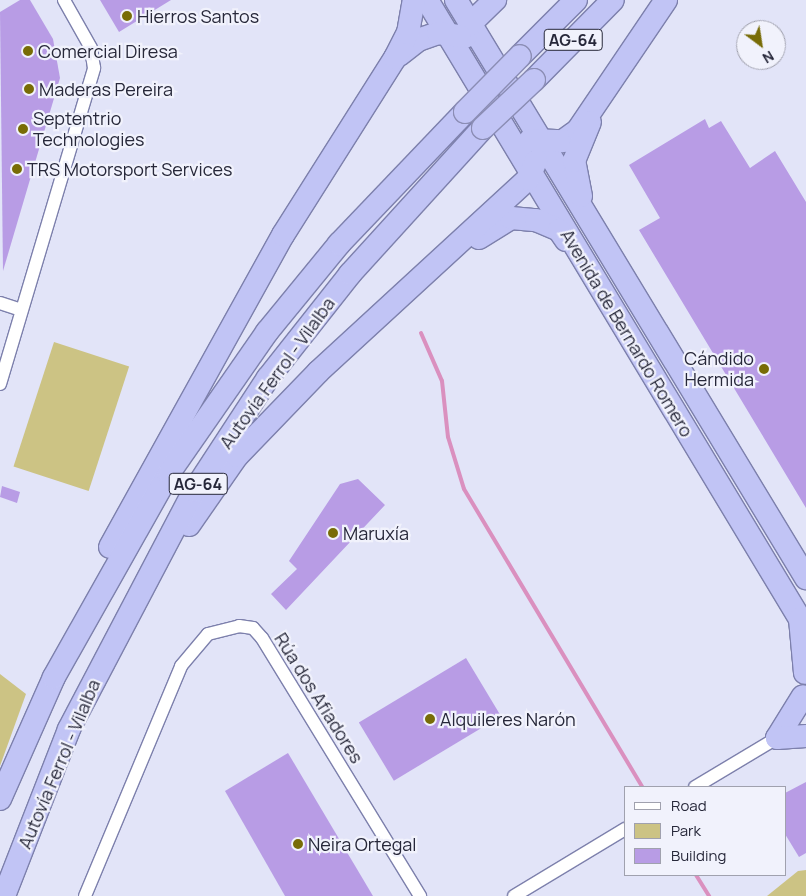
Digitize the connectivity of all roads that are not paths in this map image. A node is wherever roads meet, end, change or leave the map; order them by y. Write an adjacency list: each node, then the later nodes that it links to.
1 (64, 0): 18 (street)
2 (414, 0): 10 (highway)
3 (427, 0): 9 (highway, Avenida de Bernardo Romero)
4 (456, 0): 9 (highway, Avenida de Bernardo Romero)
5 (495, 0): 9 (highway)
6 (576, 0): 24 (highway, Autovía Ferrol - Vilalba / AG-64, bridge)
7 (613, 0): 22 (highway, Autovía Ferrol - Vilalba / AG-64, bridge)
8 (666, 0): 11 (highway)
9 (465, 39): 10 (highway); 12 (highway, Avenida de Bernardo Romero); 13 (highway, Avenida de Bernardo Romero)
10 (395, 58): 24 (highway)
11 (596, 108): 13 (highway); 15 (highway)
12 (510, 137): 13 (highway); 14 (highway, Avenida de Bernardo Romero)
13 (537, 137): 14 (highway); 15 (highway, Avenida de Bernardo Romero)
14 (531, 173): 16 (highway, Avenida de Bernardo Romero); 19 (highway)
15 (618, 268): 21 (highway, Avenida de Bernardo Romero)
16 (595, 279): 19 (highway); 23 (highway, Avenida de Bernardo Romero)
17 (0, 303): 18 (street)
18 (19, 309): 20 (street)
19 (381, 314): 22 (highway)
20 (0, 384)
21 (806, 578)
22 (129, 610): 31 (highway, Autovía Ferrol - Vilalba / AG-64)
23 (805, 671): 25 (highway, Avenida de Bernardo Romero)
24 (54, 676): 29 (highway, Autovía Ferrol - Vilalba / AG-64)
25 (804, 702): 27 (highway)
26 (806, 736): 27 (highway)
27 (777, 738): 28 (street)
28 (697, 786)
29 (0, 799)
30 (624, 831): 34 (street)
31 (4, 896)
32 (85, 896): 33 (street, Rúa dos Afiadores)
33 (420, 896)
34 (514, 896)

